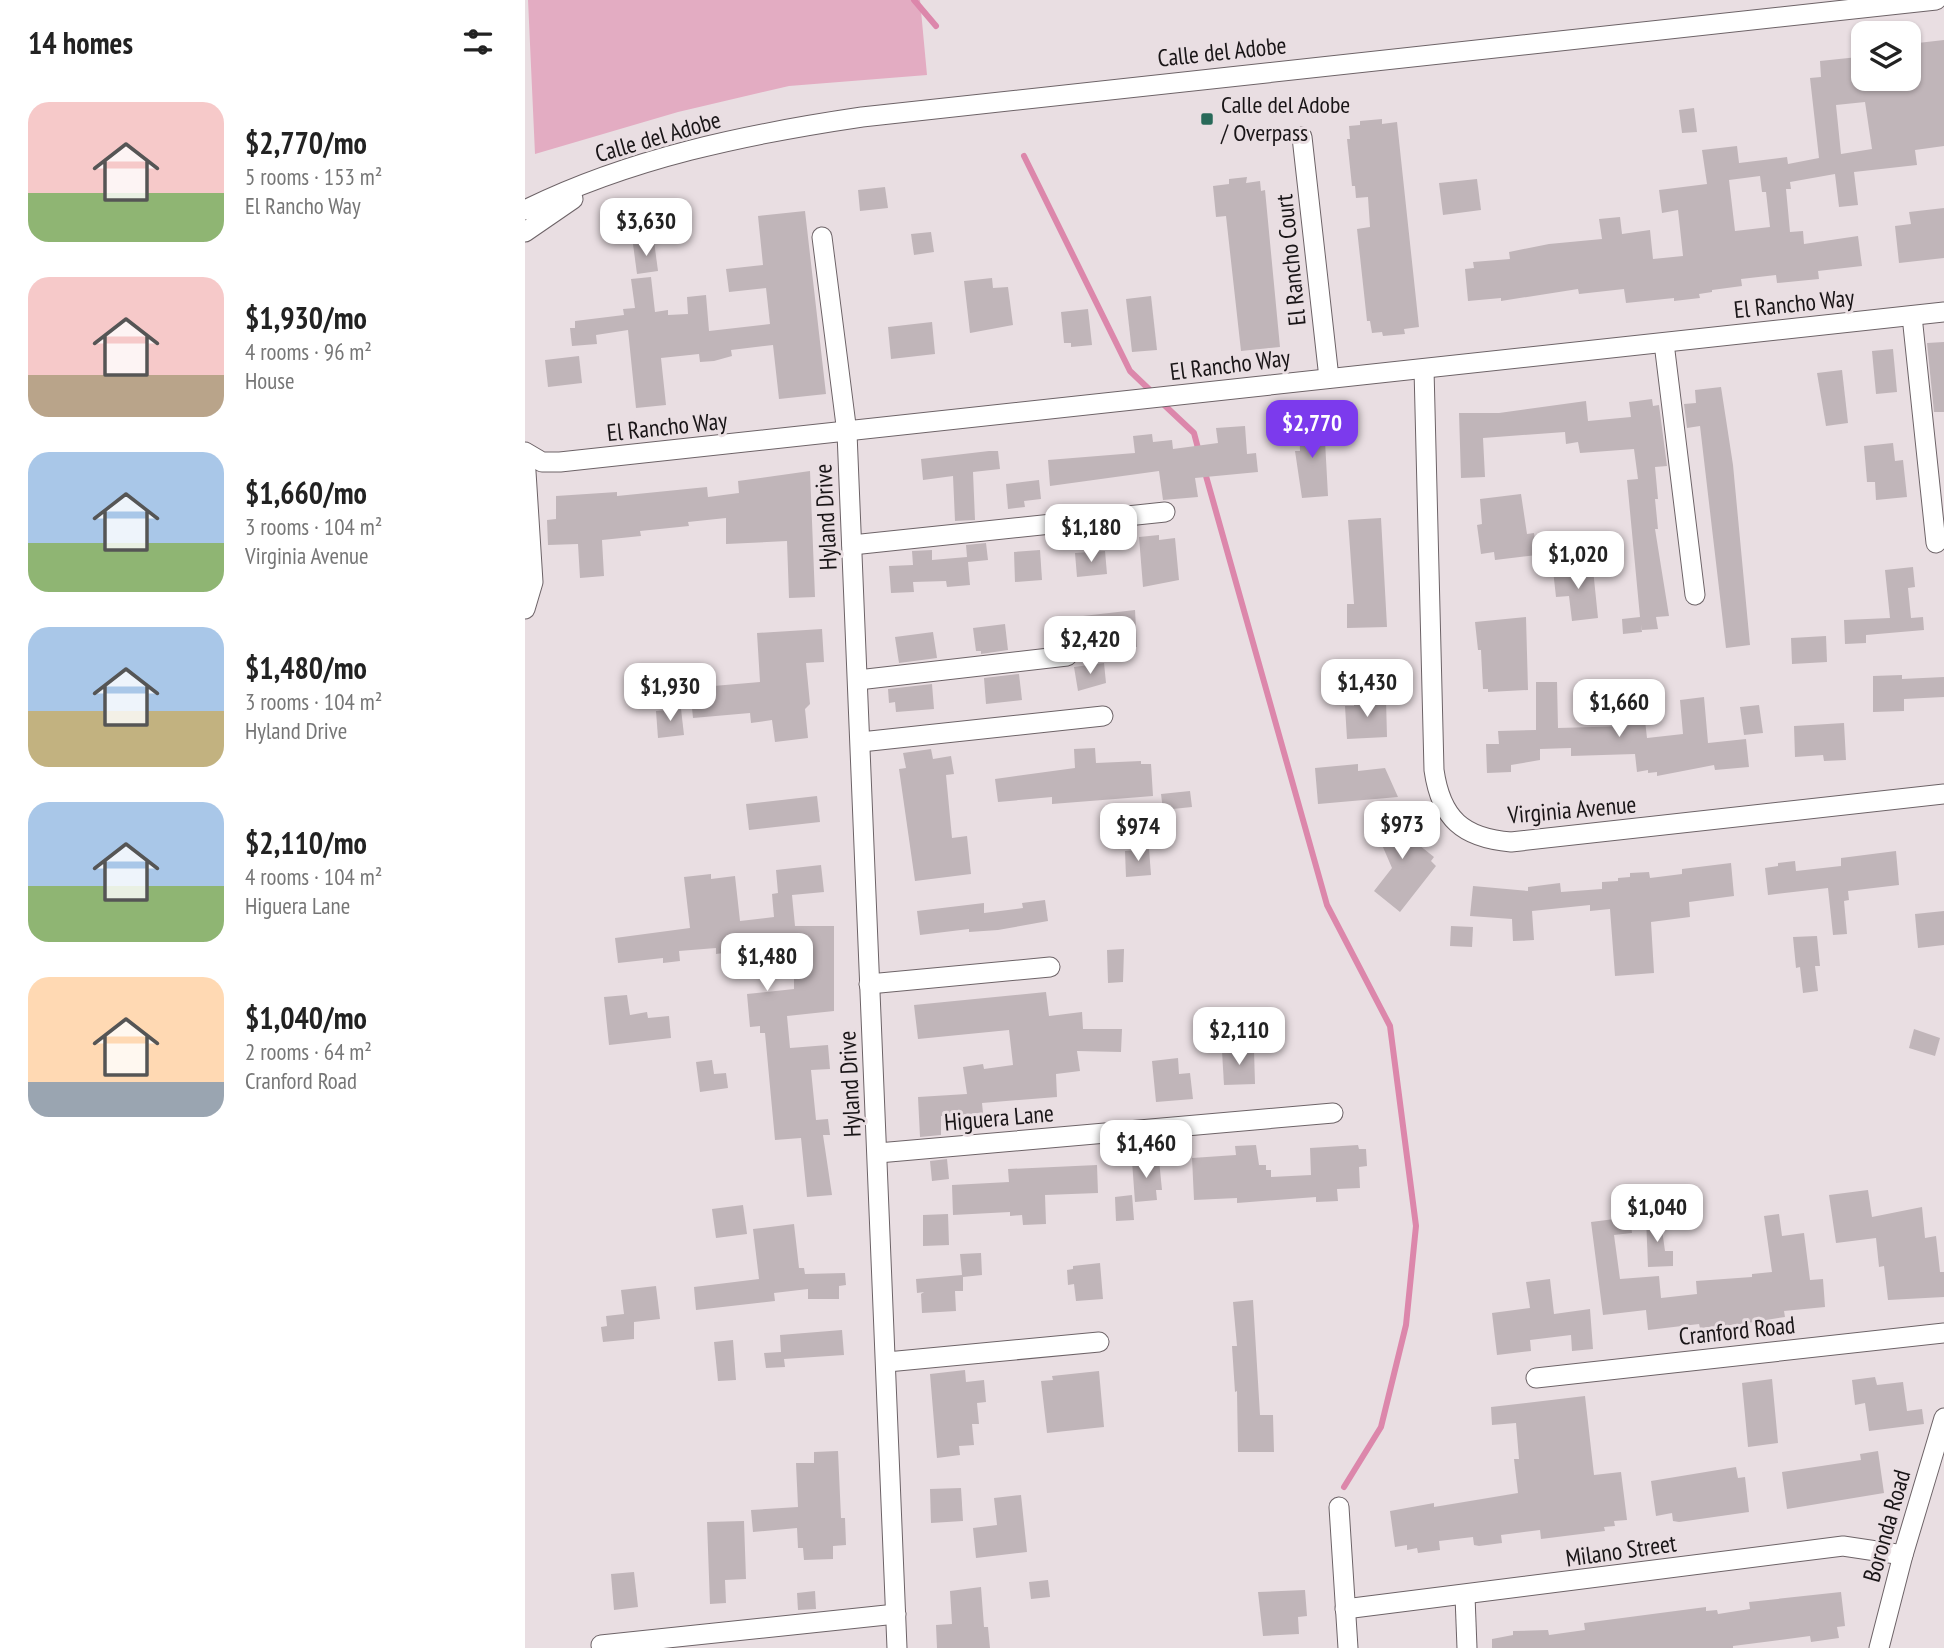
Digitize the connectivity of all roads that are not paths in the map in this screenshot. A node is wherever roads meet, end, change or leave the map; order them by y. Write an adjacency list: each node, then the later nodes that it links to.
1 (1936, 0): 2 (street, Calle del Adobe)
2 (1819, 6): 4 (street, Calle del Adobe)
3 (1302, 136): 12 (street, El Rancho Court)
4 (625, 170): 5 (street, Calle del Adobe); 6 (street)
5 (525, 209)
6 (525, 232)
7 (822, 237): 13 (street, Hyland Drive)
8 (1944, 312): 9 (street, El Rancho Way)
9 (1912, 316): 10 (street, El Rancho Way); 16 (street)
10 (1664, 343): 11 (street, El Rancho Way); 18 (street)
11 (1424, 369): 12 (street, El Rancho Way); 24 (street, Virginia Avenue)
12 (1329, 378): 13 (street, El Rancho Way)
13 (847, 433): 14 (street, El Rancho Way); 17 (street, Hyland Drive)
14 (525, 454): 19 (street)
15 (1165, 512): 17 (street)
16 (1936, 543)
17 (852, 545): 21 (street, Hyland Drive)
18 (1695, 594)
19 (525, 610)
20 (1067, 656): 21 (street)
21 (858, 680): 23 (street, Hyland Drive)
22 (1103, 716): 23 (street)
23 (861, 742): 26 (street, Hyland Drive)
24 (1944, 793)
25 (1050, 967): 26 (street)
26 (869, 984): 28 (street, Hyland Drive)
27 (1333, 1113): 28 (street, Higuera Lane)
28 (878, 1153): 31 (street, Hyland Drive)
29 (1944, 1333): 32 (street, Cranford Road)
30 (1099, 1342): 31 (street)
31 (887, 1362): 38 (street, Hyland Drive)
32 (1536, 1378)
33 (1944, 1418): 35 (street, Boronda Road)
34 (1339, 1507): 37 (street)
35 (1903, 1555): 36 (street, Milano Street); 43 (street, Boronda Road)
36 (1465, 1596): 37 (street, Milano Street); 42 (street)
37 (1345, 1609): 41 (street)
38 (896, 1614): 39 (street); 40 (street, Hyland Drive)
39 (601, 1645)
40 (897, 1648)
41 (1348, 1648)
42 (1467, 1648)
43 (1879, 1648)

